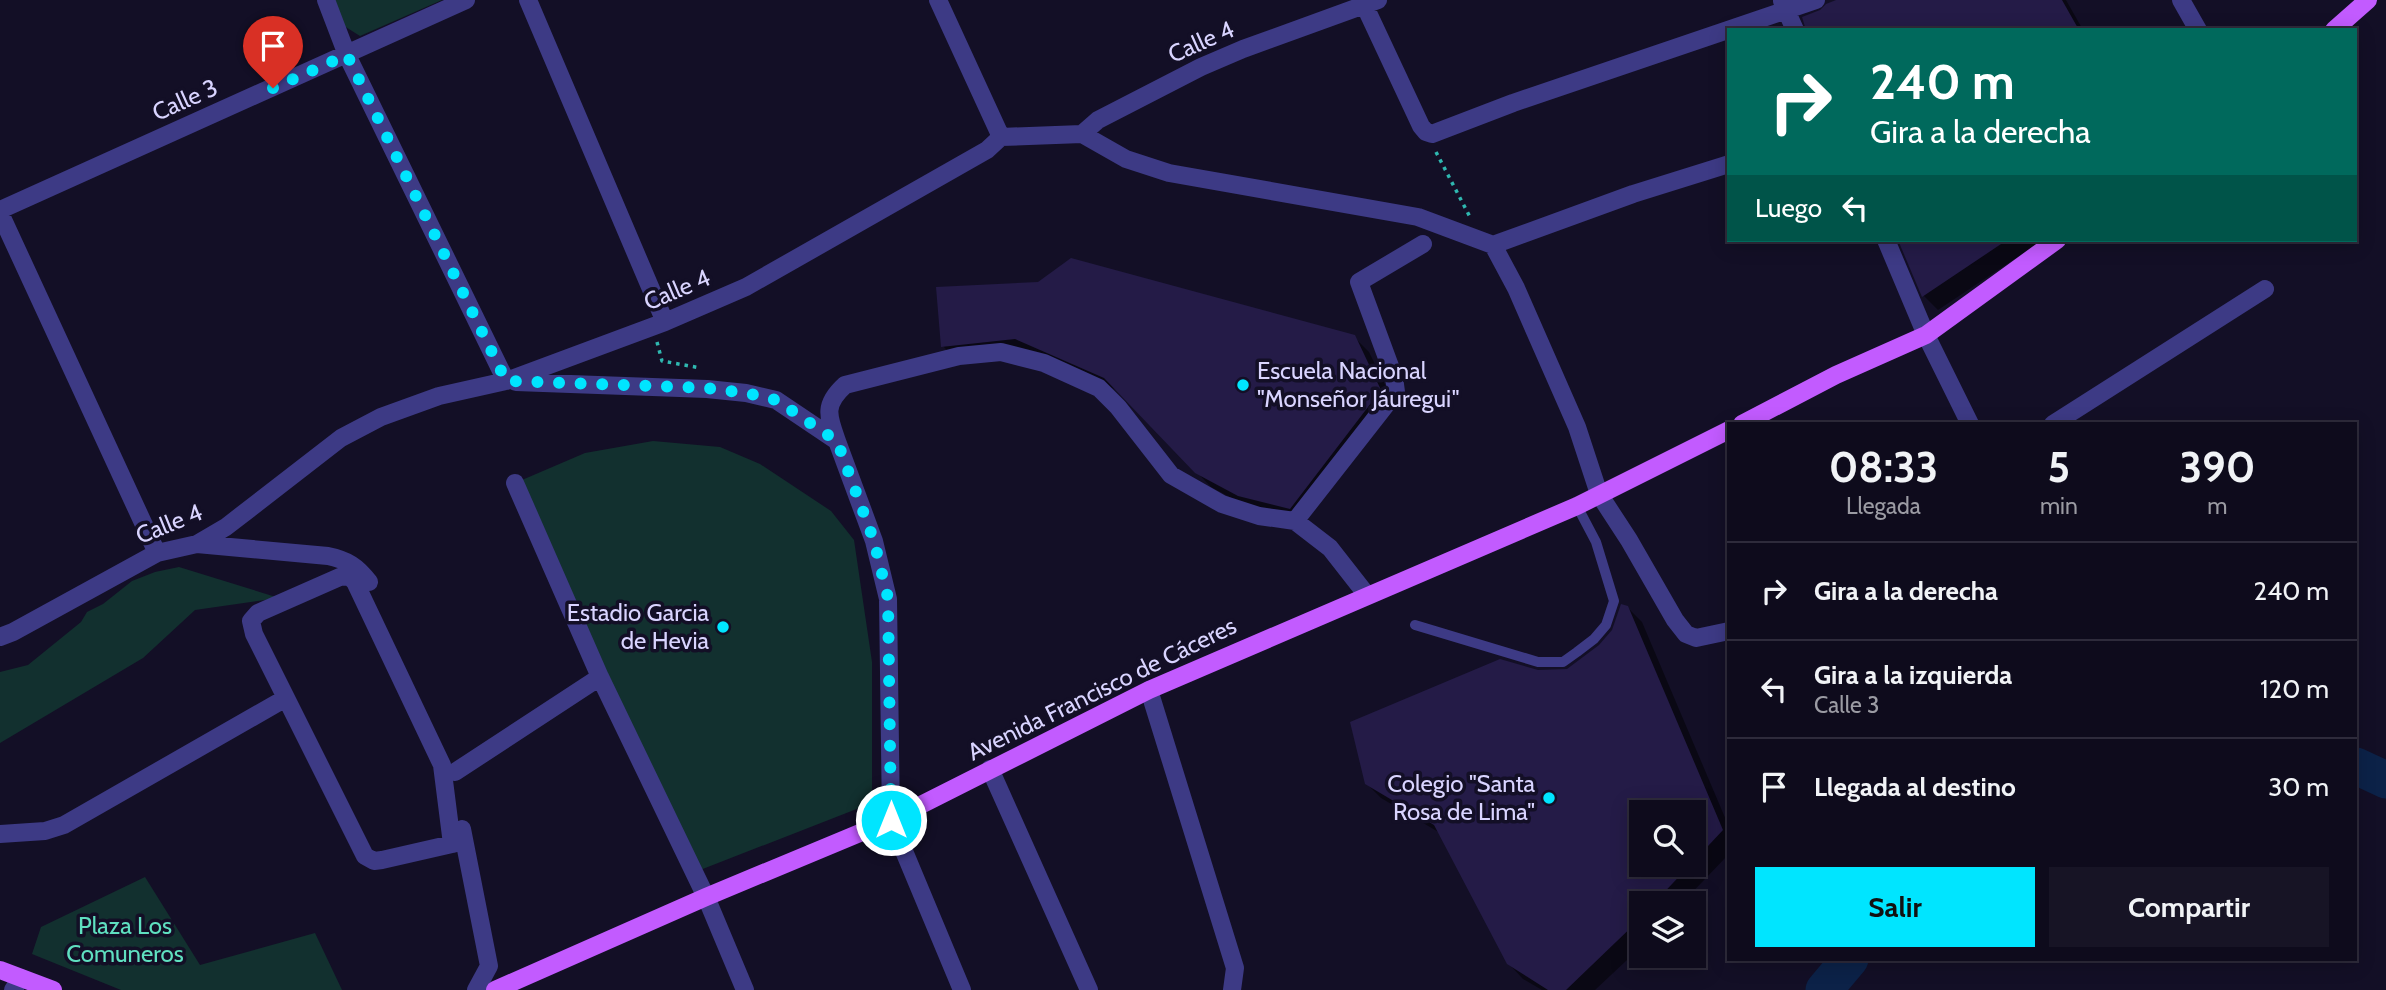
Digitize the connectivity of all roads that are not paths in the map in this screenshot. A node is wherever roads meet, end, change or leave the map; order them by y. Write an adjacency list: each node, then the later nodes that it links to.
1 (326, 0): 13 (street)
2 (466, 0): 13 (street, Calle 3)
3 (528, 0): 23 (street)
4 (939, 0): 15 (street)
5 (1816, 0): 9 (street)
6 (2181, 0): 11 (street)
7 (2368, 0): 12 (main road)
8 (1368, 2): 9 (street); 14 (street, Calle 4)
9 (1784, 4): 10 (street)
10 (1794, 28)
11 (2197, 28)
12 (2336, 28)
13 (347, 55): 17 (street, Calle 3); 25 (street)
14 (1082, 134): 15 (street); 21 (street)
15 (1001, 137): 23 (street, Calle 4)
16 (1727, 165): 21 (street)
17 (0, 211): 36 (street)
18 (1887, 242): 24 (street)
19 (2054, 242): 24 (main road)
20 (1423, 244): 34 (street)
21 (1488, 244): 32 (street)
22 (2265, 289): 28 (street)
23 (665, 323): 25 (street, Calle 4)
24 (1926, 335): 26 (main road); 27 (street)
25 (506, 381): 30 (street); 35 (street, Calle 4)
26 (1746, 422)
27 (1969, 422)
28 (2056, 422)
29 (1727, 431): 32 (main road, Avenida Francisco de Cáceres)
30 (837, 441): 34 (street); 46 (street)
31 (515, 483): 41 (street)
32 (1599, 494): 33 (main road, Avenida Francisco de Cáceres); 39 (street)
33 (1577, 506): 37 (main road, Avenida Francisco de Cáceres); 38 (lane)
34 (1295, 521): 37 (street)
35 (197, 544): 36 (street, Calle 4); 45 (street)
36 (157, 553): 40 (street, Calle 4)
37 (1366, 594): 42 (main road, Avenida Francisco de Cáceres)
38 (1415, 625)
39 (1727, 631)
40 (0, 637)
41 (600, 677): 45 (street); 49 (street)
42 (1149, 690): 44 (main road, Avenida Francisco de Cáceres); 58 (street)
43 (286, 698): 47 (street); 48 (street); 48 (street)
44 (990, 769): 46 (main road, Avenida Francisco de Cáceres); 57 (street)
45 (455, 772): 48 (street)
46 (891, 820): 49 (main road, Avenida Francisco de Cáceres); 56 (street)
47 (0, 834)
48 (458, 842): 53 (street)
49 (706, 897): 54 (main road, Avenida Francisco de Cáceres); 55 (street)
50 (0, 970): 51 (main road)
51 (17, 984): 52 (main road)
52 (52, 990)
53 (476, 990)
54 (495, 990)
55 (746, 990)
56 (962, 990)
57 (1089, 990)
58 (1232, 990)

